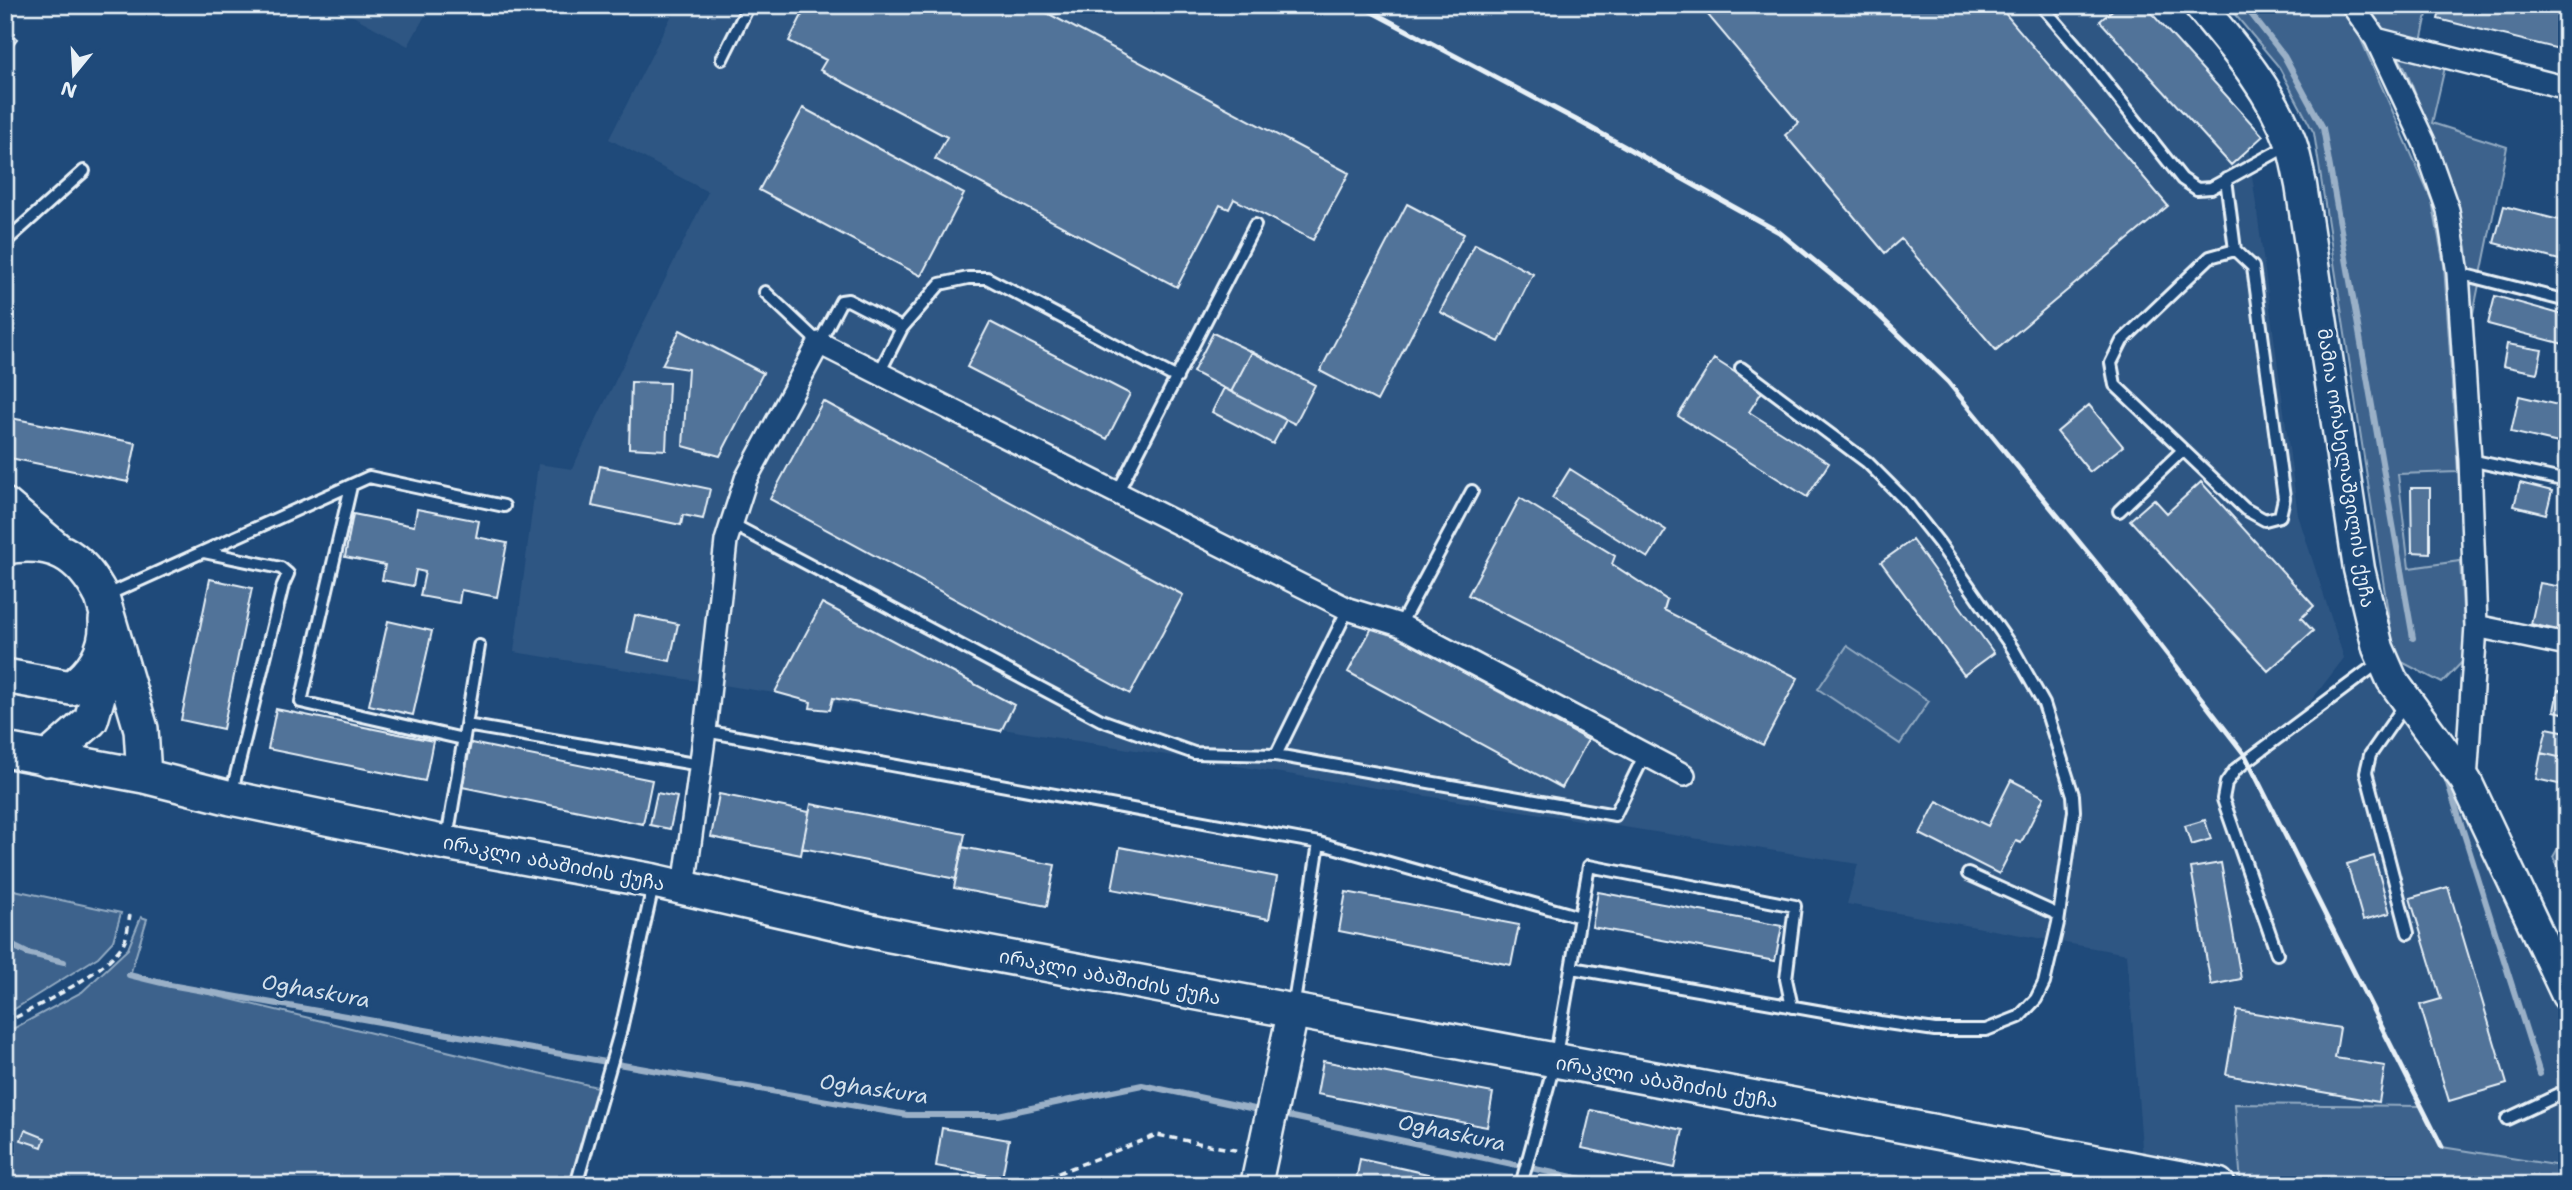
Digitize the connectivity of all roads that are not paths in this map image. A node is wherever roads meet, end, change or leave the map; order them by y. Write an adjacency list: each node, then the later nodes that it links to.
1 (749, 5): 6 (lane)
2 (2041, 5): 10 (lane)
3 (2199, 5): 8 (street, მამია ორახელაშვილის ქუჩა)
4 (2352, 5): 5 (street)
5 (2376, 39): 7 (street); 14 (street)
6 (722, 59)
7 (2567, 88)
8 (2291, 144): 10 (lane); 42 (street, მამია ორახელაშვილის ქუჩა)
9 (83, 171): 12 (lane)
10 (2227, 179): 13 (lane)
11 (1255, 225): 21 (lane)
12 (5, 242)
13 (2235, 250): 22 (lane); 22 (lane)
14 (2458, 273): 16 (lane); 23 (street)
15 (765, 292): 18 (lane)
16 (2567, 301)
17 (902, 328): 18 (lane); 20 (lane); 21 (lane)
18 (819, 343): 20 (street); 31 (street)
19 (1741, 368): 61 (lane)
20 (879, 373): 27 (street)
21 (1177, 378): 27 (lane)
22 (2183, 450): 30 (lane)
23 (2470, 460): 24 (lane); 38 (street)
24 (2567, 481)
25 (351, 486): 29 (lane); 34 (lane); 47 (lane)
26 (1472, 491): 37 (lane)
27 (1117, 493): 36 (street)
28 (5, 505): 33 (main road)
29 (505, 506)
30 (2119, 511)
31 (732, 524): 46 (street); 50 (lane)
32 (5, 547): 33 (main road)
33 (58, 550): 35 (main road)
34 (203, 551): 35 (lane); 56 (lane)
35 (104, 602): 39 (main road); 43 (main road)
36 (1348, 610): 37 (street); 50 (lane)
37 (1399, 625): 49 (street)
38 (2476, 626): 40 (street); 55 (street)
39 (114, 643): 51 (main road); 54 (main road)
40 (2567, 645)
41 (480, 646): 45 (lane)
42 (2383, 660): 44 (street, მამია ორახელაშვილის ქუჩა); 64 (lane)
43 (5, 676)
44 (2408, 701): 55 (street, მამია ორახელაშვილის ქუჩა); 63 (lane)
45 (466, 725): 47 (lane); 52 (lane)
46 (705, 731): 52 (street); 58 (lane)
47 (463, 738): 57 (lane)
48 (5, 750): 51 (main road, ირაკლი აბაშიძის ქუჩა)
49 (1645, 754): 50 (lane); 53 (street)
50 (1276, 755)
51 (47, 759): 54 (main road, ირაკლი აბაშიძის ქუჩა)
52 (700, 765): 60 (street)
53 (1684, 775)
54 (144, 776): 56 (main road, ირაკლი აბაშიძის ქუჩა)
55 (2466, 781): 66 (street, მამია ორახელაშვილის ქუჩა)
56 (231, 798): 57 (main road, ირაკლი აბაშიძის ქუჩა)
57 (446, 843): 60 (main road, ირაკლი აბაშიძის ქუჩა)
58 (1319, 843): 62 (lane); 68 (lane)
59 (1968, 874): 61 (lane)
60 (669, 885): 68 (main road, ირაკლი აბაშიძის ქუჩა); 72 (lane)
61 (2059, 915): 67 (lane)
62 (1580, 917): 65 (lane); 67 (lane)
63 (2408, 933)
64 (2277, 954)
65 (1572, 968): 67 (lane); 69 (lane)
66 (2567, 995)
67 (1792, 1007)
68 (1293, 1012): 69 (main road, ირაკლი აბაშიძის ქუჩა); 73 (street)
69 (1555, 1061): 74 (lane); 75 (main road, ირაკლი აბაშიძის ქუჩა)
70 (2567, 1091): 71 (lane)
71 (2507, 1119)
72 (576, 1185)
73 (1256, 1185)
74 (1521, 1185)
75 (2218, 1185)

